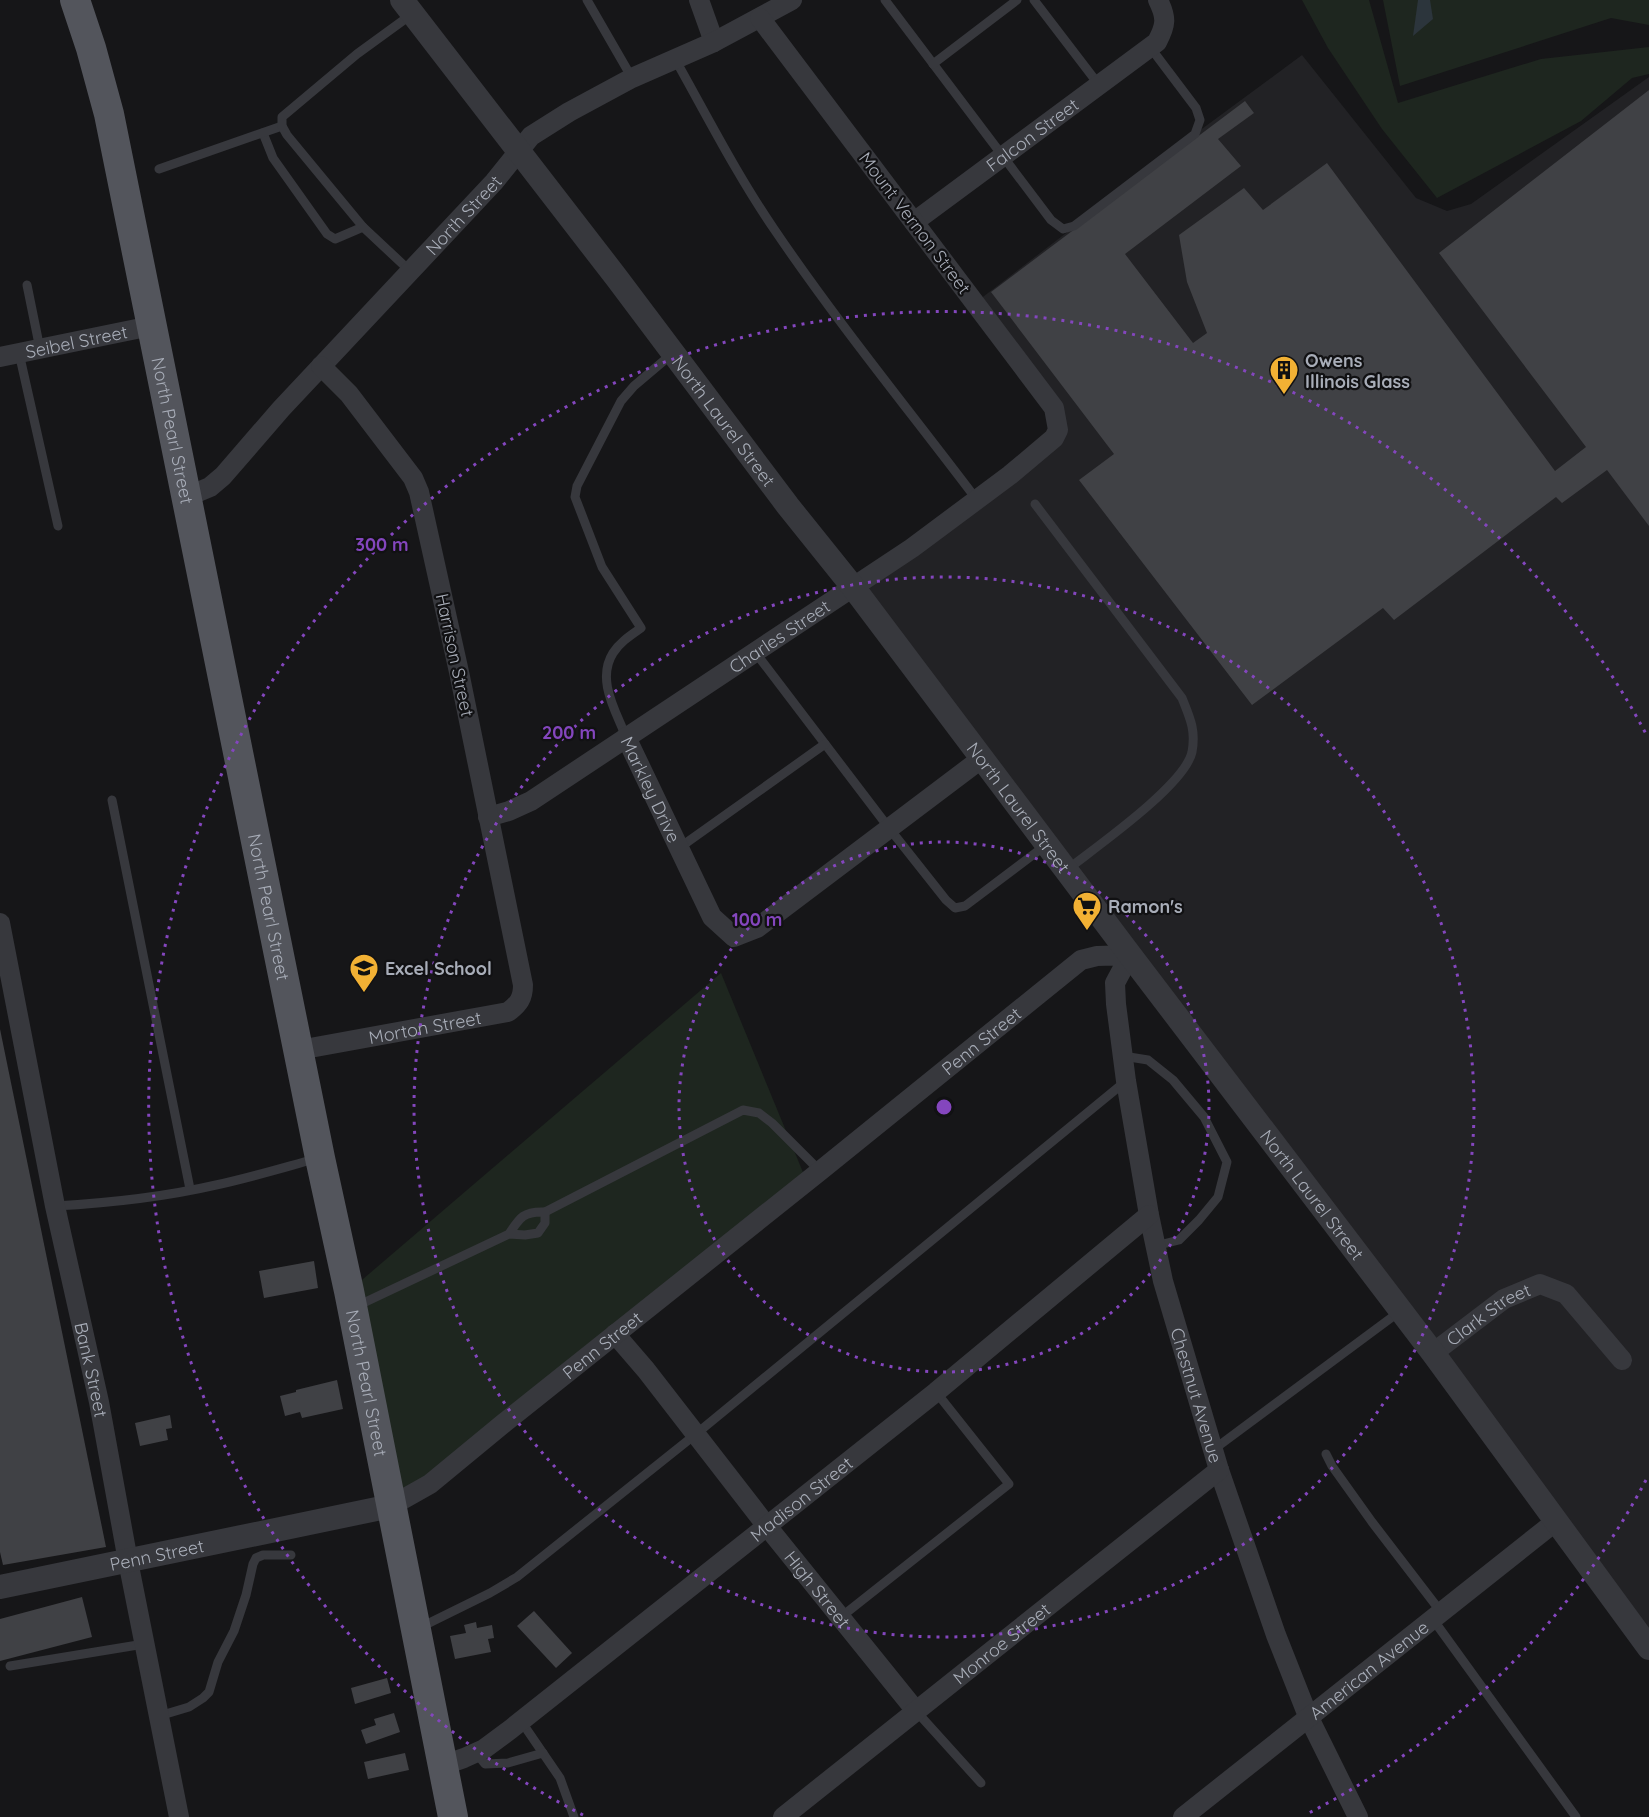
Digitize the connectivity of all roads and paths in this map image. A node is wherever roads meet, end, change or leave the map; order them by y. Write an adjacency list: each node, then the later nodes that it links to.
1 (75, 0): 26 (main road, North Pearl Street)
2 (587, 0): 15 (lane)
3 (699, 0): 11 (street)
4 (792, 0): 10 (street, North Street)
5 (885, 0): 14 (lane)
6 (1017, 0): 14 (lane)
7 (1034, 0): 16 (lane)
8 (1158, 0): 12 (street)
9 (408, 7): 17 (lane); 19 (street, North Laurel Street)
10 (760, 18): 11 (street, North Street); 22 (street, Mount Vernon Street)
11 (714, 42): 13 (street, North Street)
12 (1150, 47): 16 (street, Falcon Street); 20 (lane)
13 (675, 59): 15 (street, North Street); 33 (lane)
14 (933, 64): 20 (lane)
15 (632, 78): 19 (street, North Street)
16 (1099, 85): 20 (street, Falcon Street)
17 (282, 126): 18 (lane); 23 (lane)
18 (263, 133): 21 (lane); 23 (lane)
19 (519, 152): 24 (street, North Street); 28 (street, North Laurel Street)
20 (1003, 156): 22 (street, Falcon Street)
21 (159, 169)
22 (914, 222): 31 (street, Mount Vernon Street)
23 (363, 228): 24 (lane)
24 (410, 271): 30 (street, North Street)
25 (27, 285): 27 (lane)
26 (152, 326): 27 (street, Seibel Street); 32 (main road, North Pearl Street)
27 (40, 349): 29 (street, Seibel Street)
28 (673, 353): 36 (street, North Laurel Street); 38 (lane, Markley Drive)
29 (9, 355): 35 (lane)
30 (321, 366): 32 (street, North Street); 42 (street, Harrison Street)
31 (1056, 434): 33 (street, Charles Street)
32 (186, 497): 50 (main road, North Pearl Street)
33 (977, 500): 36 (street, Charles Street)
34 (1035, 504): 46 (lane)
35 (58, 526)
36 (853, 587): 37 (street, Charles Street); 40 (street, North Laurel Street)
37 (755, 652): 38 (street, Charles Street); 39 (lane)
38 (626, 737): 42 (street, Charles Street); 45 (street, Markley Drive)
39 (825, 744): 43 (lane); 45 (lane)
40 (981, 759): 43 (street, Markley Drive); 44 (street, North Laurel Street)
41 (112, 800): 55 (lane)
42 (488, 816): 49 (street, Harrison Street)
43 (889, 828): 44 (lane); 45 (street, Markley Drive)
44 (1046, 845): 46 (street, North Laurel Street)
45 (679, 848)
46 (1066, 871): 48 (street, North Laurel Street)
47 (0, 923): 56 (street, Bank Street)
48 (1130, 955): 51 (street, Chestnut Avenue); 54 (street, Penn Street); 62 (street, North Laurel Street)
49 (521, 975): 50 (street, Morton Street)
50 (299, 1050): 53 (main road, North Pearl Street)
51 (1123, 1056): 52 (street, Chestnut Avenue); 60 (lane)
52 (1126, 1080): 58 (street, Chestnut Avenue); 67 (lane)
53 (320, 1158): 55 (lane); 61 (main road, North Pearl Street)
54 (820, 1171): 57 (lane); 63 (street, Penn Street)
55 (190, 1189): 56 (lane)
56 (56, 1206): 75 (street, Bank Street)
57 (545, 1212): 59 (lane); 59 (lane)
58 (1149, 1215): 60 (street, Chestnut Avenue); 66 (street, Madison Street)
59 (508, 1234): 61 (lane)
60 (1155, 1246): 68 (street, Chestnut Avenue)
61 (352, 1308): 71 (main road, North Pearl Street)
62 (1401, 1311): 64 (street, North Laurel Street); 68 (lane)
63 (615, 1334): 67 (street, High Street); 71 (street, Penn Street)
64 (1433, 1353): 65 (street, Clark Street); 72 (street, North Laurel Street)
65 (1622, 1360)
66 (936, 1392): 73 (street, Madison Street); 78 (lane)
67 (696, 1434): 73 (street, High Street); 79 (lane)
68 (1214, 1450): 70 (street, Chestnut Avenue)
69 (1326, 1454): 77 (lane)
70 (1219, 1470): 83 (street, Monroe Street); 85 (street, Chestnut Avenue)
71 (391, 1506): 75 (street, Penn Street); 79 (main road, North Pearl Street)
72 (1555, 1521): 77 (street, American Avenue); 81 (street, North Laurel Street)
73 (766, 1525): 78 (street, High Street); 86 (street, Madison Street)
74 (291, 1555): 84 (lane)
75 (128, 1561): 76 (street, Penn Street); 80 (street, Bank Street)
76 (0, 1587)
77 (1436, 1615): 85 (street, American Avenue); 97 (lane)
78 (841, 1617): 83 (street, High Street)
79 (415, 1630): 89 (main road, North Pearl Street)
80 (144, 1644): 82 (lane); 84 (street, Bank Street)
81 (1649, 1648)
82 (10, 1666)
83 (916, 1711): 90 (lane, High Street); 94 (street, Monroe Street)
84 (159, 1716): 91 (street, Bank Street)
85 (1308, 1716): 95 (street, American Avenue); 96 (street, Chestnut Avenue)
86 (521, 1721): 87 (street, Madison Street); 88 (lane)
87 (477, 1753): 88 (lane); 89 (street, Madison Street)
88 (543, 1753): 93 (lane)
89 (444, 1765): 92 (main road, North Pearl Street)
90 (981, 1784)
91 (179, 1817)
92 (453, 1817)
93 (574, 1817)
94 (783, 1817)
95 (1183, 1817)
96 (1358, 1817)
97 (1576, 1817)

